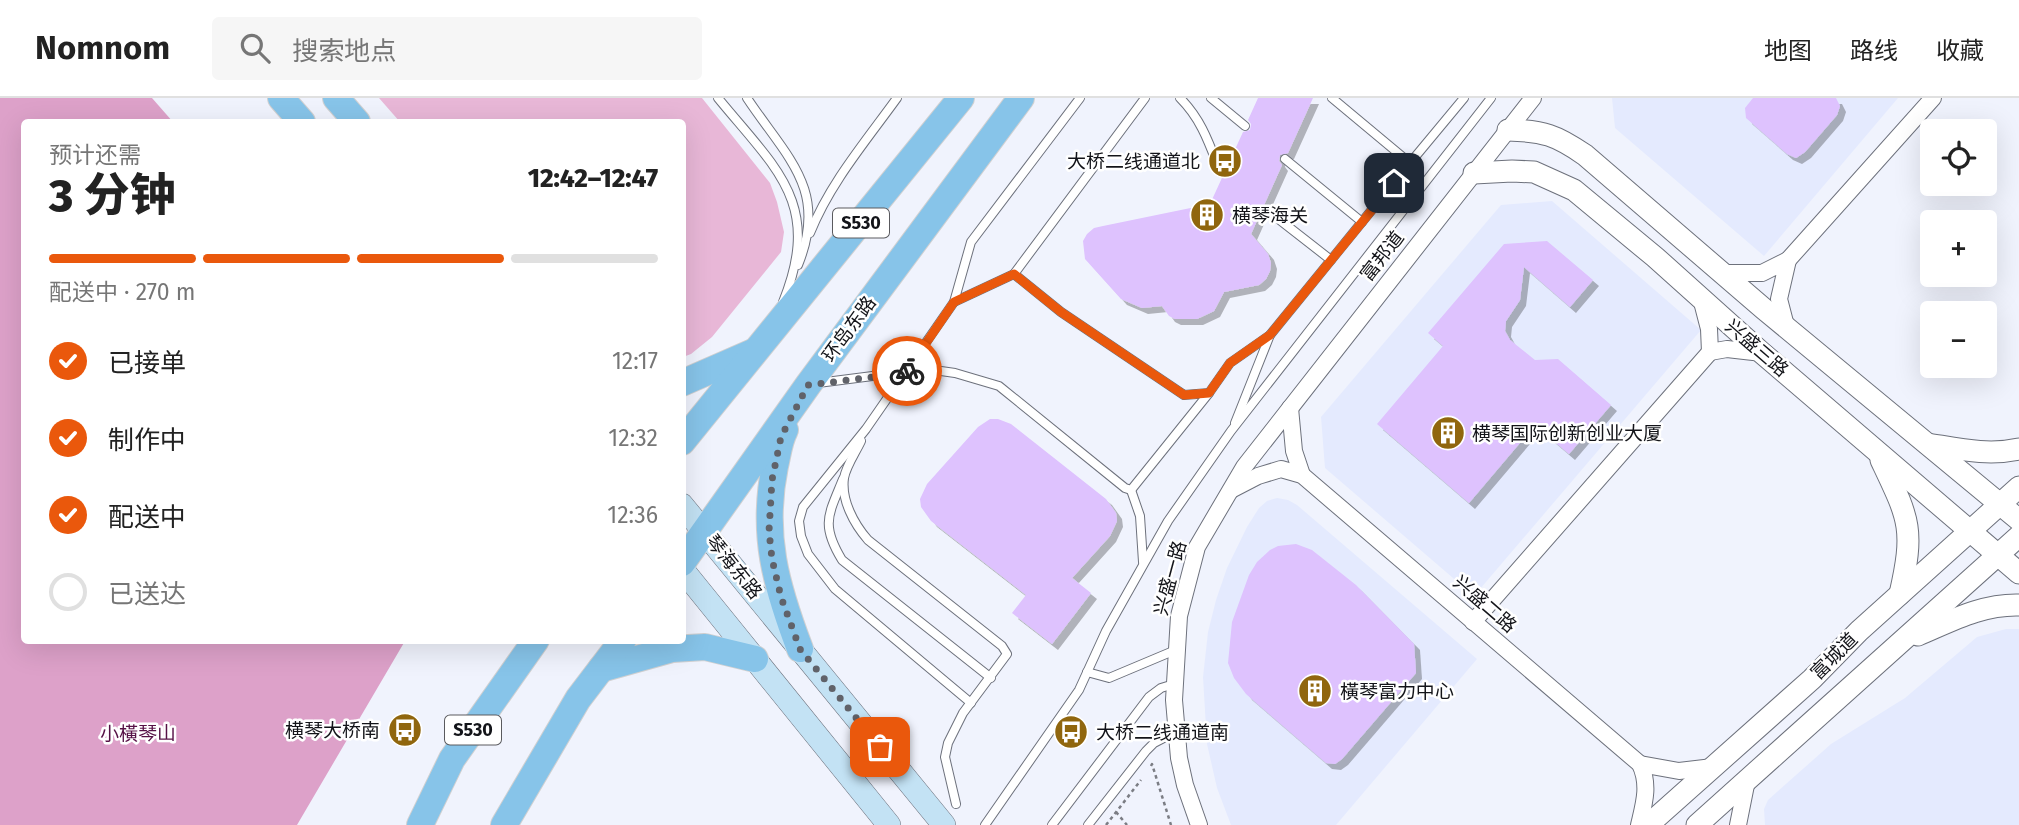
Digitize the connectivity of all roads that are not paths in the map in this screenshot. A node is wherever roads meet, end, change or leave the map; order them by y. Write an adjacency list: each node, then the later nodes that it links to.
1 (281, 98): 17 (main road)
2 (336, 98): 18 (main road)
3 (718, 98): 32 (lane)
4 (747, 98): 27 (lane)
5 (897, 98): 27 (lane)
6 (961, 98): 37 (main road, S530)
7 (1021, 98): 42 (main road, 环岛东路 / S530)
8 (1080, 98): 34 (lane)
9 (1145, 98): 31 (lane)
10 (1180, 98): 23 (lane)
11 (1211, 98): 19 (lane)
12 (1332, 98): 22 (lane)
13 (1464, 98): 22 (lane)
14 (1491, 98): 46 (lane)
15 (1533, 98): 20 (street, 富邦道)
16 (1933, 98): 29 (street)
17 (299, 119)
18 (354, 119)
19 (1245, 126)
20 (1508, 130): 24 (street, 富邦道); 30 (street, 兴盛三路)
21 (1285, 159): 26 (lane)
22 (1410, 163): 26 (lane)
23 (1218, 166)
24 (1474, 173): 33 (street, 兴盛三路); 44 (street, 富邦道)
25 (1272, 214): 28 (lane)
26 (1362, 222): 28 (lane)
27 (802, 254): 32 (lane)
28 (1331, 260): 36 (lane)
29 (1788, 260): 30 (street); 35 (street)
30 (1725, 273): 35 (street, 兴盛三路)
31 (1014, 274): 34 (lane); 43 (lane)
32 (789, 285): 37 (lane)
33 (1701, 298): 38 (street); 39 (street, 兴盛三路)
34 (954, 302): 40 (lane)
35 (1786, 326): 48 (street, 兴盛三路)
36 (1270, 335): 43 (lane); 46 (lane)
37 (761, 348): 41 (main road); 47 (main road, S530)
38 (1710, 352): 39 (street); 69 (street)
39 (1762, 353): 50 (street, 兴盛三路)
40 (906, 373): 42 (lane); 45 (lane); 54 (lane)
41 (686, 381)
42 (808, 385): 59 (main road, 环岛东路 / S530); 73 (main road)
43 (1209, 393): 54 (lane)
44 (1290, 408): 51 (street); 55 (street, 兴盛一路)
45 (866, 429): 52 (lane); 80 (lane)
46 (1231, 431): 64 (lane)
47 (686, 437)
48 (1927, 443): 49 (street); 56 (street, 兴盛三路)
49 (2019, 449)
50 (1877, 452): 60 (street, 兴盛三路); 67 (street)
51 (1302, 475): 55 (street); 69 (street, 兴盛二路)
52 (844, 477): 78 (lane); 78 (lane)
53 (2019, 488): 56 (street, 富城道)
54 (1131, 490): 64 (lane)
55 (1229, 492): 74 (street, 兴盛一路)
56 (2000, 504): 58 (street, 兴盛三路); 60 (street, 富城道)
57 (686, 510): 59 (main road, 琴海东路)
58 (2019, 520)
59 (705, 531): 63 (main road, 环岛东路 / S530); 73 (main road, 琴海东路)
60 (1970, 531): 62 (street, 兴盛三路); 67 (street, 富城道)
61 (2019, 536): 62 (street, 富城道)
62 (1998, 555): 65 (street, 兴盛三路); 70 (street, 富城道)
63 (686, 558)
64 (1143, 562): 77 (lane)
65 (2019, 573)
66 (686, 574): 75 (main road)
67 (1900, 594): 83 (street, 富城道)
68 (2019, 605): 70 (street)
69 (1473, 622): 82 (street, 兴盛二路)
70 (1900, 642): 84 (street, 富城道)
71 (533, 644): 86 (main road, S530)
72 (620, 644): 76 (main road)
73 (800, 649): 89 (main road, 琴海东路)
74 (1178, 649): 77 (lane); 79 (street, 兴盛一路)
75 (755, 659): 76 (main road); 88 (main road)
76 (601, 669): 87 (main road)
77 (1087, 672): 90 (lane)
78 (991, 678): 80 (lane)
79 (1174, 684): 81 (street, 兴盛一路); 91 (lane)
80 (971, 703): 85 (lane)
81 (1175, 732): 92 (lane); 93 (street, 兴盛一路)
82 (1640, 764): 83 (street); 94 (street)
83 (1713, 767): 95 (street, 富城道)
84 (1746, 780): 96 (street, 富城道); 97 (street)
85 (957, 804)
86 (420, 825)
87 (505, 825)
88 (889, 825)
89 (944, 825)
90 (985, 825)
91 (1052, 825)
92 (1088, 825)
93 (1199, 825)
94 (1639, 825)
95 (1648, 825)
96 (1697, 825)
97 (1738, 825)

